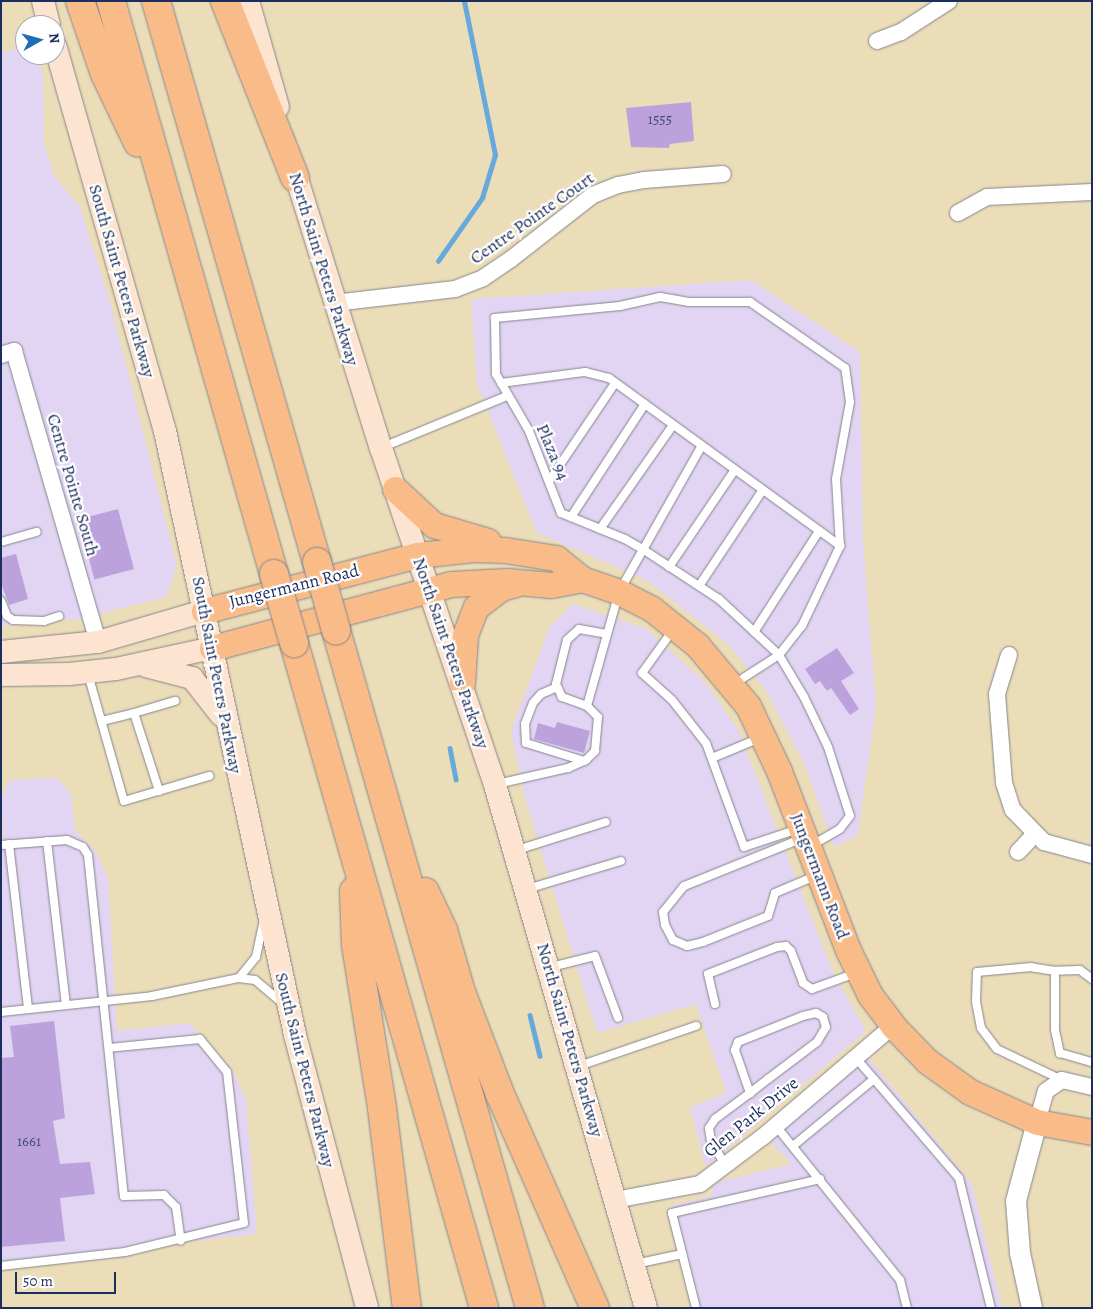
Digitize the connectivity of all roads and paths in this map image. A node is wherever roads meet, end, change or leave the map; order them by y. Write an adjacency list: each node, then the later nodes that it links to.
1 (43, 1): 8 (main road)
2 (80, 1): 15 (highway)
3 (111, 1): 15 (highway)
4 (156, 1): 72 (highway, bridge)
5 (225, 1): 12 (highway)
6 (248, 1): 12 (main road, North Saint Peters Parkway)
7 (949, 1): 9 (street)
8 (46, 15)
9 (877, 41)
10 (61, 65): 45 (main road, South Saint Peters Parkway)
11 (723, 174): 16 (street, Centre Pointe Court)
12 (295, 178): 16 (main road, North Saint Peters Parkway)
13 (1092, 192): 14 (street)
14 (958, 213)
15 (171, 214): 77 (highway, bridge)
16 (334, 303): 24 (main road, North Saint Peters Parkway)
17 (1, 355): 50 (street, Centre Pointe South)
18 (615, 382): 19 (lane); 21 (lane); 26 (lane)
19 (501, 383): 20 (lane, Plaza 94); 34 (lane, Plaza 94)
20 (507, 396): 24 (lane); 26 (lane, Plaza 94)
21 (645, 404): 22 (lane); 29 (lane)
22 (673, 425): 23 (lane); 30 (lane)
23 (701, 447): 25 (lane); 36 (lane)
24 (381, 448): 27 (main road, North Saint Peters Parkway)
25 (734, 471): 28 (lane); 38 (lane)
26 (549, 480): 29 (lane, Plaza 94)
27 (395, 489): 35 (main road); 37 (main road, North Saint Peters Parkway)
28 (762, 491): 31 (lane); 41 (lane)
29 (571, 517): 30 (lane, Plaza 94)
30 (600, 529): 36 (lane, Plaza 94)
31 (819, 531): 34 (lane); 48 (lane)
32 (37, 532): 33 (lane)
33 (1, 542)
34 (840, 546): 53 (lane)
35 (505, 550): 37 (main road, Jungermann Road); 39 (main road, Jungermann Road)
36 (644, 550): 38 (lane, Plaza 94); 43 (lane)
37 (418, 555): 42 (main road, North Saint Peters Parkway); 45 (main road, Jungermann Road)
38 (669, 566): 41 (lane, Plaza 94)
39 (582, 579): 40 (main road, Jungermann Road); 43 (main road, Jungermann Road)
40 (523, 582): 42 (main road, Jungermann Road); 58 (main road)
41 (699, 586): 48 (lane, Plaza 94)
42 (429, 589): 51 (main road, Jungermann Road); 58 (main road, North Saint Peters Parkway)
43 (619, 592): 47 (main road, Jungermann Road); 49 (lane)
44 (1, 601): 46 (lane)
45 (204, 611): 50 (main road, Jungermann Road); 51 (main road, South Saint Peters Parkway)
46 (59, 616)
47 (676, 626): 59 (main road, Jungermann Road); 67 (lane)
48 (754, 632): 53 (lane, Plaza 94)
49 (607, 634): 60 (lane); 62 (lane)
50 (98, 642): 52 (main road, Jungermann Road)
51 (212, 648): 55 (main road, Jungermann Road); 65 (main road, South Saint Peters Parkway)
52 (1, 652)
53 (779, 654): 59 (lane); 75 (lane, Plaza 94)
54 (1009, 656): 74 (street)
55 (137, 665): 56 (main road, Jungermann Road); 65 (main road)
56 (88, 672): 57 (main road, Jungermann Road); 64 (lane)
57 (3, 676)
58 (462, 683): 70 (main road, North Saint Peters Parkway)
59 (733, 686): 66 (main road, Jungermann Road)
60 (558, 687): 62 (lane); 68 (lane)
61 (175, 701): 63 (lane)
62 (587, 706): 68 (lane)
63 (134, 713): 64 (lane); 71 (lane)
64 (102, 721): 71 (lane)
65 (226, 723): 85 (main road, South Saint Peters Parkway)
66 (764, 736): 67 (lane); 75 (main road, Jungermann Road)
67 (712, 758): 75 (lane)
68 (584, 761): 70 (lane)
69 (209, 776): 71 (lane)
70 (495, 785): 79 (main road, North Saint Peters Parkway)
71 (159, 791)
72 (389, 814): 124 (highway); 125 (highway)
73 (606, 822): 79 (lane)
74 (1035, 834): 80 (street); 81 (street)
75 (805, 838): 83 (main road, Jungermann Road); 83 (lane)
76 (47, 841): 78 (lane); 91 (lane); 93 (lane)
77 (351, 844): 122 (highway); 123 (highway)
78 (5, 845): 94 (lane)
79 (515, 851): 84 (main road, North Saint Peters Parkway)
80 (1018, 852)
81 (1092, 855)
82 (621, 860): 84 (lane)
83 (819, 874): 88 (main road, Jungermann Road)
84 (527, 889): 86 (main road, North Saint Peters Parkway)
85 (267, 906): 89 (lane); 96 (main road, South Saint Peters Parkway)
86 (549, 968): 97 (lane); 103 (main road, North Saint Peters Parkway)
87 (1055, 971): 90 (lane); 102 (lane); 105 (lane)
88 (858, 972): 92 (lane); 99 (main road, Jungermann Road)
89 (239, 978): 91 (lane); 96 (lane)
90 (1092, 979)
91 (104, 1002): 93 (lane); 100 (lane)
92 (715, 1004)
93 (66, 1006): 94 (lane)
94 (28, 1009): 95 (lane)
95 (1, 1012)
96 (290, 1014): 116 (main road, South Saint Peters Parkway)
97 (618, 1018)
98 (696, 1026): 103 (lane)
99 (893, 1026): 101 (street, Glen Park Drive); 108 (main road, Jungermann Road)
100 (109, 1048): 115 (lane); 115 (lane)
101 (854, 1056): 104 (lane); 109 (street, Glen Park Drive)
102 (1092, 1062)
103 (577, 1067): 114 (main road, North Saint Peters Parkway)
104 (874, 1079): 111 (lane); 129 (lane)
105 (1062, 1080): 106 (street); 108 (street)
106 (1092, 1087)
107 (750, 1093): 107 (lane); 112 (lane)
108 (1037, 1122): 110 (main road, Jungermann Road); 130 (street)
109 (776, 1126): 111 (lane); 112 (street, Glen Park Drive)
110 (1092, 1132)
111 (793, 1146): 113 (lane)
112 (725, 1165): 114 (street, Glen Park Drive)
113 (820, 1179): 117 (lane); 128 (lane)
114 (616, 1200): 118 (main road, North Saint Peters Parkway)
115 (181, 1241): 119 (lane)
116 (349, 1242): 120 (lane); 121 (main road, South Saint Peters Parkway)
117 (682, 1254): 118 (lane); 127 (lane)
118 (634, 1264): 126 (main road, North Saint Peters Parkway)
119 (1, 1266)
120 (357, 1308)
121 (367, 1308)
122 (407, 1308)
123 (484, 1308)
124 (530, 1308)
125 (594, 1308)
126 (646, 1308)
127 (696, 1308)
128 (907, 1308)
129 (991, 1308)
130 (1032, 1308)

